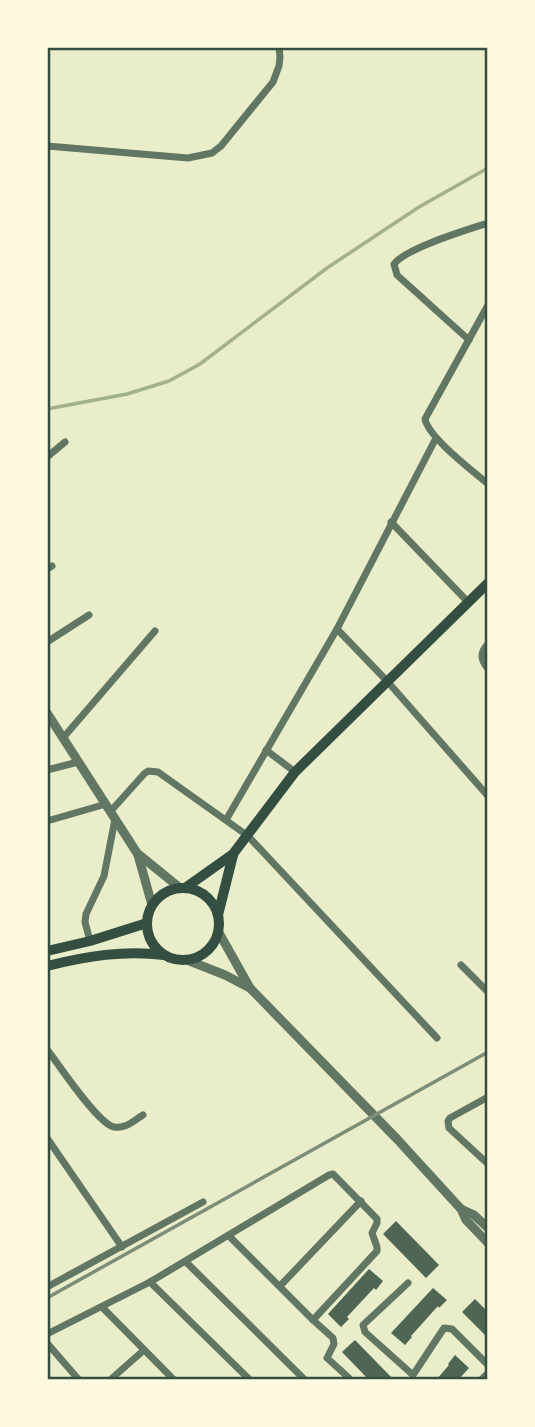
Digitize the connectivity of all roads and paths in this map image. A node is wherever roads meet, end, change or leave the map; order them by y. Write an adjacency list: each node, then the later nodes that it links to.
1 (279, 47): 2 (street)
2 (47, 146)
3 (488, 223): 5 (street)
4 (488, 305): 5 (street)
5 (469, 341): 6 (street)
6 (436, 438): 9 (street); 10 (street)
7 (65, 442): 8 (street)
8 (47, 457)
9 (488, 484)
10 (391, 522): 12 (street); 14 (street)
11 (488, 583): 12 (main road)
12 (468, 602): 19 (main road)
13 (89, 615): 16 (street)
14 (337, 629): 19 (street); 22 (street)
15 (155, 631): 21 (street)
16 (47, 642)
17 (488, 644): 18 (street)
18 (488, 669)
19 (387, 681): 25 (main road); 26 (street)
20 (47, 713): 21 (street)
21 (63, 738): 23 (street)
22 (266, 750): 25 (street); 28 (street)
23 (78, 762): 24 (street); 27 (street)
24 (47, 770)
25 (295, 772): 30 (main road)
26 (488, 796)
27 (110, 812): 28 (street); 29 (street); 31 (street); 38 (street)
28 (226, 820): 30 (street)
29 (47, 821)
30 (248, 835): 32 (main road); 46 (street)
31 (137, 853): 33 (street); 34 (street)
32 (233, 854): 33 (main road); 35 (main road)
33 (182, 888): 34 (main road); 35 (main road)
34 (152, 905): 36 (main road)
35 (218, 916): 37 (main road)
36 (147, 923): 38 (main road); 40 (main road)
37 (218, 931): 41 (main road); 44 (street)
38 (90, 941): 39 (main road)
39 (47, 951)
40 (164, 955): 41 (main road); 42 (main road)
41 (187, 960): 44 (street)
42 (47, 965)
43 (461, 965): 45 (street)
44 (250, 988): 54 (street)
45 (488, 992)
46 (437, 1038)
47 (47, 1049): 49 (street)
48 (488, 1097): 51 (street)
49 (143, 1115)
50 (48, 1141): 58 (street)
51 (488, 1164)
52 (361, 1201): 56 (street); 62 (street); 65 (street)
53 (203, 1202): 58 (street)
54 (461, 1209): 55 (street); 57 (street)
55 (488, 1228)
56 (229, 1236): 59 (street); 62 (street)
57 (488, 1243)
58 (122, 1247): 63 (street)
59 (186, 1262): 60 (street); 76 (street)
60 (150, 1282): 64 (street); 75 (street)
61 (408, 1283): 71 (street)
62 (280, 1286): 65 (street)
63 (47, 1287)
64 (102, 1307): 66 (street); 68 (street)
65 (313, 1320): 77 (street)
66 (47, 1334)
67 (47, 1343): 72 (street)
68 (144, 1350): 73 (street); 74 (street)
69 (488, 1365): 71 (street)
70 (488, 1373): 78 (street)
71 (412, 1378)
72 (79, 1380)
73 (110, 1380)
74 (174, 1380)
75 (250, 1380)
76 (305, 1380)
77 (349, 1380)
78 (481, 1380)

